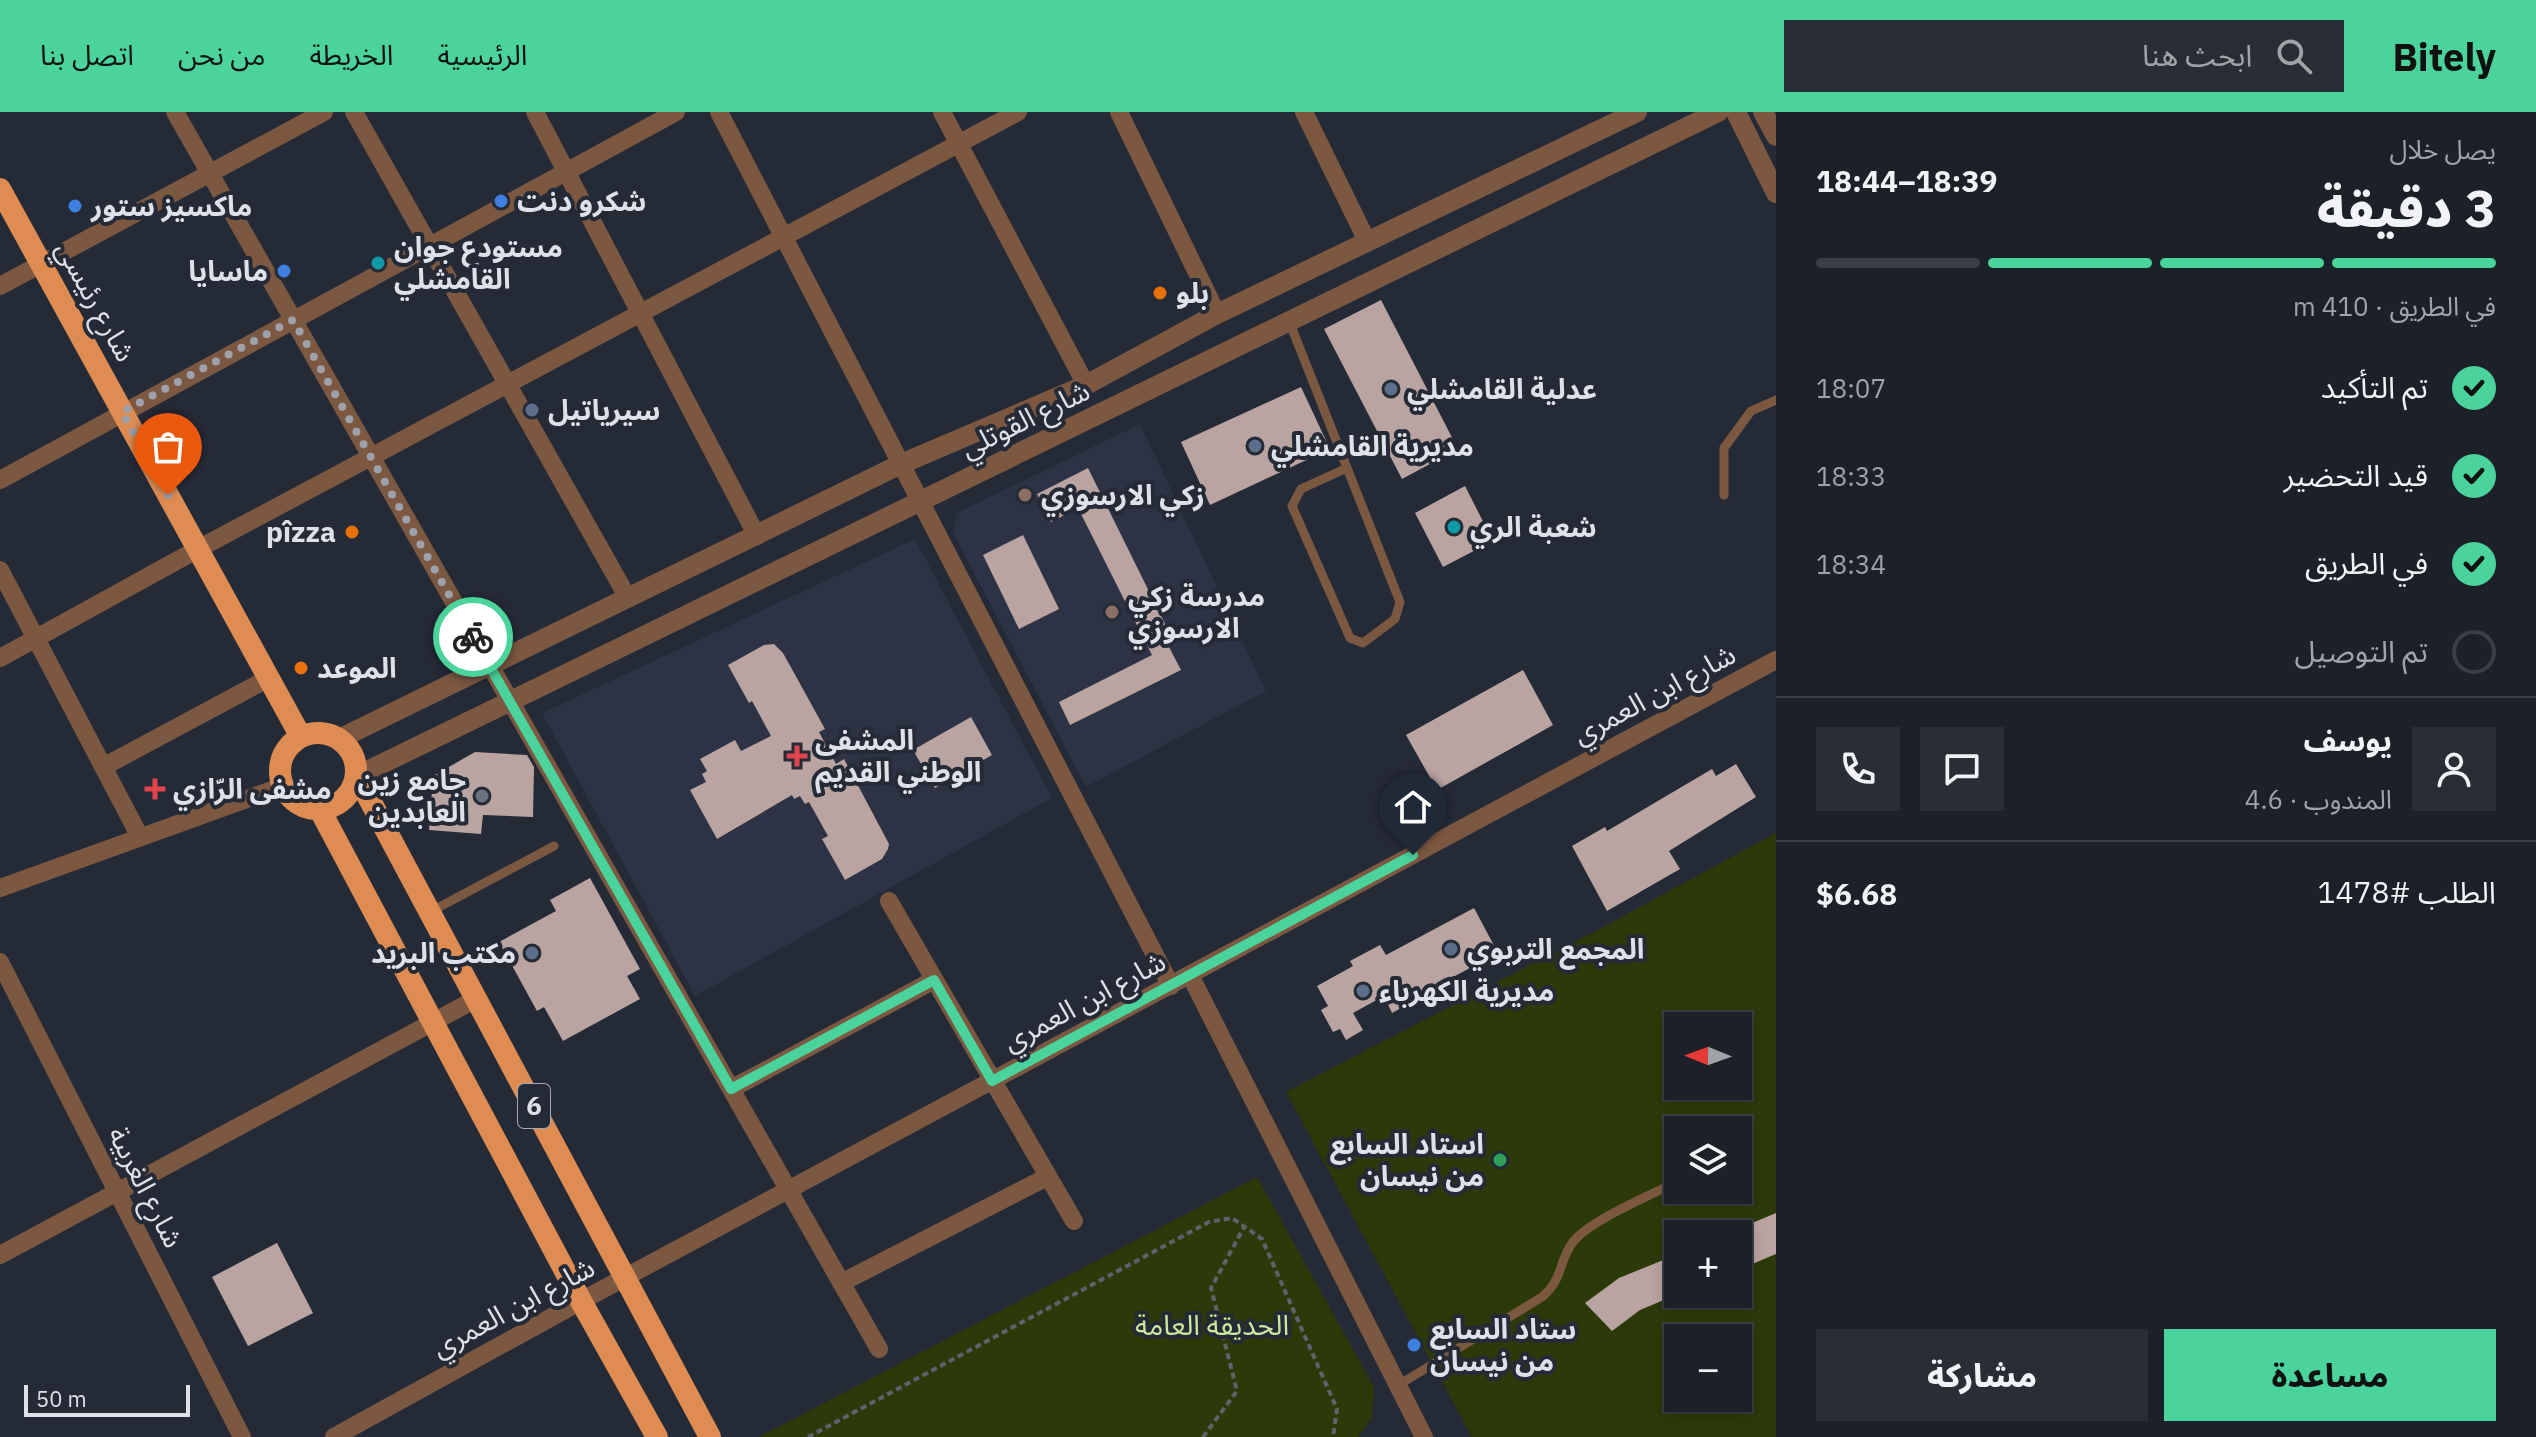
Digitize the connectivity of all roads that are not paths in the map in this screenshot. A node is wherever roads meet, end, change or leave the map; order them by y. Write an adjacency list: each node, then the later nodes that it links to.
1 (175, 112): 18 (street)
2 (324, 112): 18 (street)
3 (354, 112): 23 (street)
4 (535, 112): 17 (street)
5 (676, 112): 17 (street)
6 (719, 112): 21 (street)
7 (942, 112): 16 (street)
8 (1018, 112): 16 (street)
9 (1119, 112): 27 (street)
10 (1304, 112): 22 (street)
11 (1637, 112): 22 (street, شارع القوتلي)
12 (1718, 112): 29 (street, شارع القوتلي)
13 (1736, 112): 20 (street)
14 (1763, 112): 15 (street)
15 (1776, 136)
16 (959, 144): 21 (street); 31 (street)
17 (566, 171): 23 (street); 26 (street)
18 (210, 173): 24 (street); 28 (street)
19 (0, 189): 24 (highway, شارع رئيسي)
20 (1776, 193)
21 (783, 237): 26 (street); 35 (street)
22 (1367, 241): 27 (street, شارع القوتلي)
23 (430, 246): 28 (street); 30 (street)
24 (41, 264): 25 (street); 33 (highway, شارع رئيسي)
25 (0, 286)
26 (640, 313): 30 (street); 40 (street)
27 (1217, 314): 31 (street, شارع القوتلي)
28 (293, 320): 33 (street); 34 (street)
29 (1289, 321): 36 (lane); 39 (street, شارع القوتلي)
30 (508, 385): 34 (street); 43 (street)
31 (1086, 385): 35 (street, شارع القوتلي)
32 (1776, 400): 38 (lane)
33 (122, 412): 37 (street); 41 (highway, شارع رئيسي)
34 (371, 457): 41 (street); 47 (street)
35 (901, 464): 39 (street); 40 (street, شارع القوتلي)
36 (1347, 468): 36 (lane)
37 (0, 480)
38 (1724, 495)
39 (922, 501): 49 (street, شارع القوتلي); 64 (street)
40 (757, 536): 43 (street, شارع القوتلي)
41 (198, 549): 44 (street); 48 (highway, شارع رئيسي)
42 (0, 570): 44 (street)
43 (628, 598): 47 (street, شارع القوتلي)
44 (35, 637): 45 (street); 52 (street)
45 (0, 658)
46 (1776, 660): 62 (street, شارع ابن العمري)
47 (490, 666): 49 (street); 51 (street, شارع القوتلي)
48 (269, 678): 50 (highway, شارع رئيسي); 52 (street)
49 (511, 702): 53 (street, شارع القوتلي); 68 (street)
50 (301, 737): 51 (highway); 54 (highway)
51 (339, 739): 53 (highway)
52 (103, 767): 56 (street)
53 (357, 776): 55 (highway); 60 (highway, 6)
54 (283, 786): 55 (highway); 56 (street)
55 (320, 810): 66 (highway, 6)
56 (140, 837): 58 (street)
57 (554, 846): 60 (lane)
58 (0, 888)
59 (889, 901): 63 (street)
60 (430, 912): 65 (highway, 6)
61 (0, 962): 72 (street, شارع الغربية)
62 (1190, 975): 64 (street, شارع ابن العمري); 79 (street)
63 (934, 980): 67 (street); 68 (street)
64 (1171, 986): 67 (street, شارع ابن العمري)
65 (476, 999): 66 (street); 75 (highway, 6)
66 (434, 1022): 72 (street); 77 (highway, 6)
67 (992, 1081): 69 (street); 71 (street, شارع ابن العمري)
68 (731, 1089): 71 (street)
69 (1047, 1177): 73 (street); 76 (street)
70 (1664, 1188): 79 (lane)
71 (789, 1191): 75 (street, شارع ابن العمري); 76 (street)
72 (117, 1192): 74 (street); 81 (street, شارع الغربية)
73 (1074, 1221)
74 (0, 1255)
75 (626, 1278): 77 (street, شارع ابن العمري); 84 (highway, 6)
76 (841, 1283): 78 (street)
77 (581, 1301): 82 (street, شارع ابن العمري); 83 (highway, 6)
78 (879, 1349)
79 (1397, 1387): 80 (street)
80 (1415, 1433)
81 (242, 1437)
82 (334, 1437)
83 (657, 1437)
84 (710, 1437)

